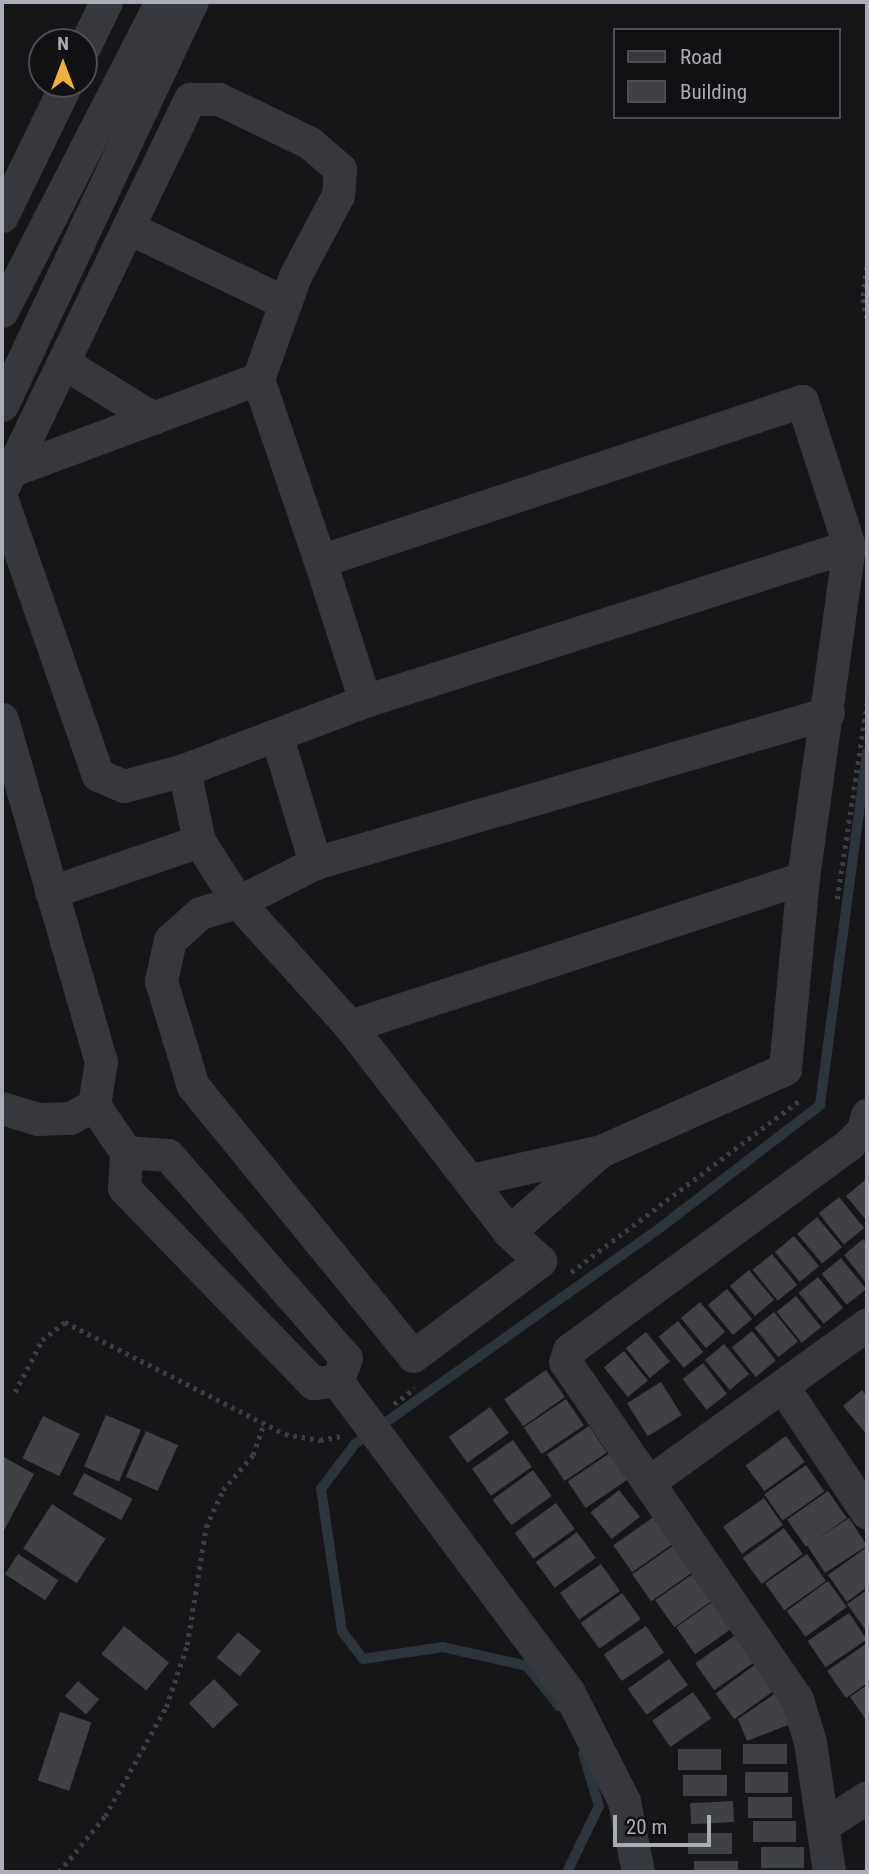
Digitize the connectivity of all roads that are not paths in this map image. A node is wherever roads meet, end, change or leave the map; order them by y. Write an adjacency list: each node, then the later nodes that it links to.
1 (106, 2): 4 (street)
2 (161, 2): 9 (street)
3 (192, 2): 12 (street)
4 (93, 28)
5 (59, 98): 6 (street)
6 (2, 216)
7 (131, 229): 8 (street); 8 (street); 10 (street)
8 (284, 302): 11 (street)
9 (2, 311)
10 (64, 363): 13 (street); 14 (street)
11 (258, 379): 13 (street); 16 (street)
12 (2, 405)
13 (153, 418): 14 (street)
14 (5, 487): 21 (street)
15 (849, 546): 16 (street); 17 (street); 18 (street)
16 (320, 561): 17 (street)
17 (365, 701): 20 (street)
18 (828, 713): 23 (street); 24 (street)
19 (2, 719): 25 (street)
20 (277, 737): 21 (street); 23 (street)
21 (184, 770): 22 (street)
22 (200, 841): 25 (street); 26 (street)
23 (314, 863): 26 (street)
24 (803, 878): 27 (street); 31 (street)
25 (51, 892): 28 (street)
26 (238, 902): 27 (street); 34 (street)
27 (350, 1026): 33 (street)
28 (94, 1105): 29 (street); 32 (street)
29 (2, 1108)
30 (867, 1115): 38 (street)
31 (600, 1151): 33 (street); 34 (street)
32 (126, 1152): 37 (street); 37 (street)
33 (470, 1180): 34 (street)
34 (509, 1232)
35 (867, 1324): 36 (street)
36 (783, 1387): 38 (street); 39 (street)
37 (345, 1393): 42 (street)
38 (649, 1482): 41 (street)
39 (867, 1513)
40 (867, 1797): 41 (street)
41 (824, 1825): 43 (street)
42 (638, 1872)
43 (829, 1872)

